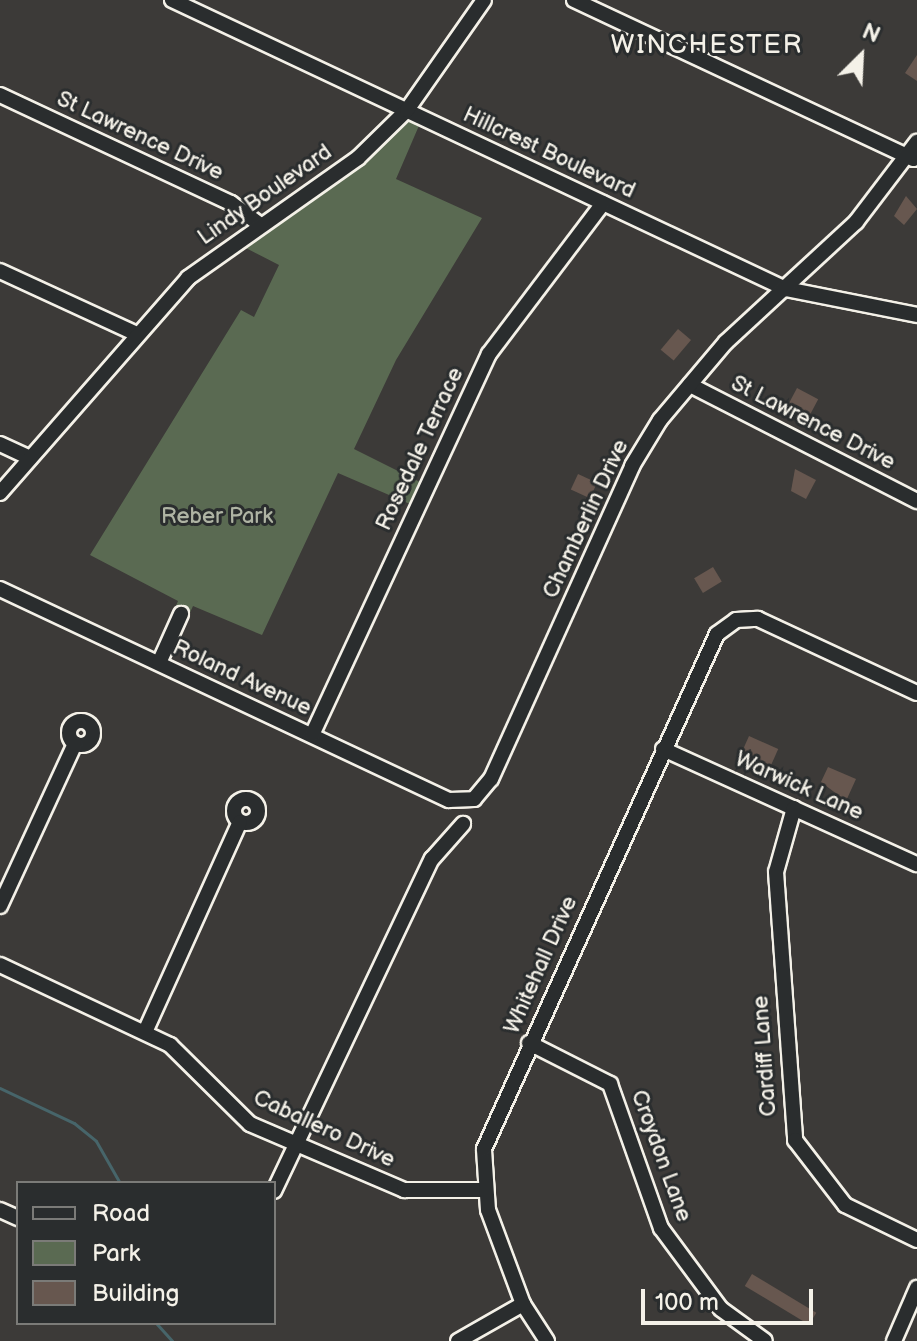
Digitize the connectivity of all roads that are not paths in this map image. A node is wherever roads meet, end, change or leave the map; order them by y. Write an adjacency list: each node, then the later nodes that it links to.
1 (172, 0): 5 (street, Hillcrest Boulevard)
2 (484, 0): 5 (street, Lindy Boulevard)
3 (574, 0): 7 (street)
4 (0, 95): 9 (street, St Lawrence Drive)
5 (407, 110): 8 (street, Hillcrest Boulevard); 9 (street, Lindy Boulevard)
6 (917, 142): 7 (street, Chamberlin Drive)
7 (912, 159): 11 (street, Chamberlin Drive)
8 (603, 203): 11 (street, Hillcrest Boulevard); 23 (street, Rosedale Terrace)
9 (258, 223): 13 (street, Lindy Boulevard)
10 (0, 271): 13 (street)
11 (786, 289): 12 (street, Hillcrest Boulevard); 14 (street, Chamberlin Drive)
12 (917, 315)
13 (137, 334): 16 (street, Lindy Boulevard)
14 (690, 385): 18 (street, St Lawrence Drive); 26 (street, Chamberlin Drive)
15 (0, 444): 16 (street)
16 (30, 458): 17 (street, Lindy Boulevard)
17 (0, 493)
18 (917, 501)
19 (0, 589): 21 (street, Roland Avenue)
20 (181, 614): 21 (street)
21 (159, 663): 23 (street, Roland Avenue)
22 (917, 693): 25 (street, Whitehall Drive)
23 (312, 735): 26 (street, Roland Avenue)
24 (75, 744): 31 (street)
25 (663, 749): 27 (street, Warwick Lane); 34 (street, Whitehall Drive)
26 (467, 801)
27 (794, 808): 30 (street, Warwick Lane); 38 (street, Cardiff Lane)
28 (240, 822): 33 (street)
29 (463, 824): 35 (street)
30 (917, 864)
31 (0, 906)
32 (0, 965): 33 (street, Caballero Drive)
33 (145, 1032): 35 (street, Caballero Drive)
34 (529, 1043): 37 (street, Whitehall Drive); 43 (street, Croydon Lane)
35 (298, 1144): 36 (street); 37 (street, Caballero Drive)
36 (276, 1187)
37 (482, 1190): 40 (street, Whitehall Drive)
38 (917, 1240)
39 (917, 1288): 44 (street)
40 (523, 1304): 41 (street); 42 (street, Whitehall Drive)
41 (458, 1341)
42 (547, 1341)
43 (765, 1341)
44 (894, 1341)

